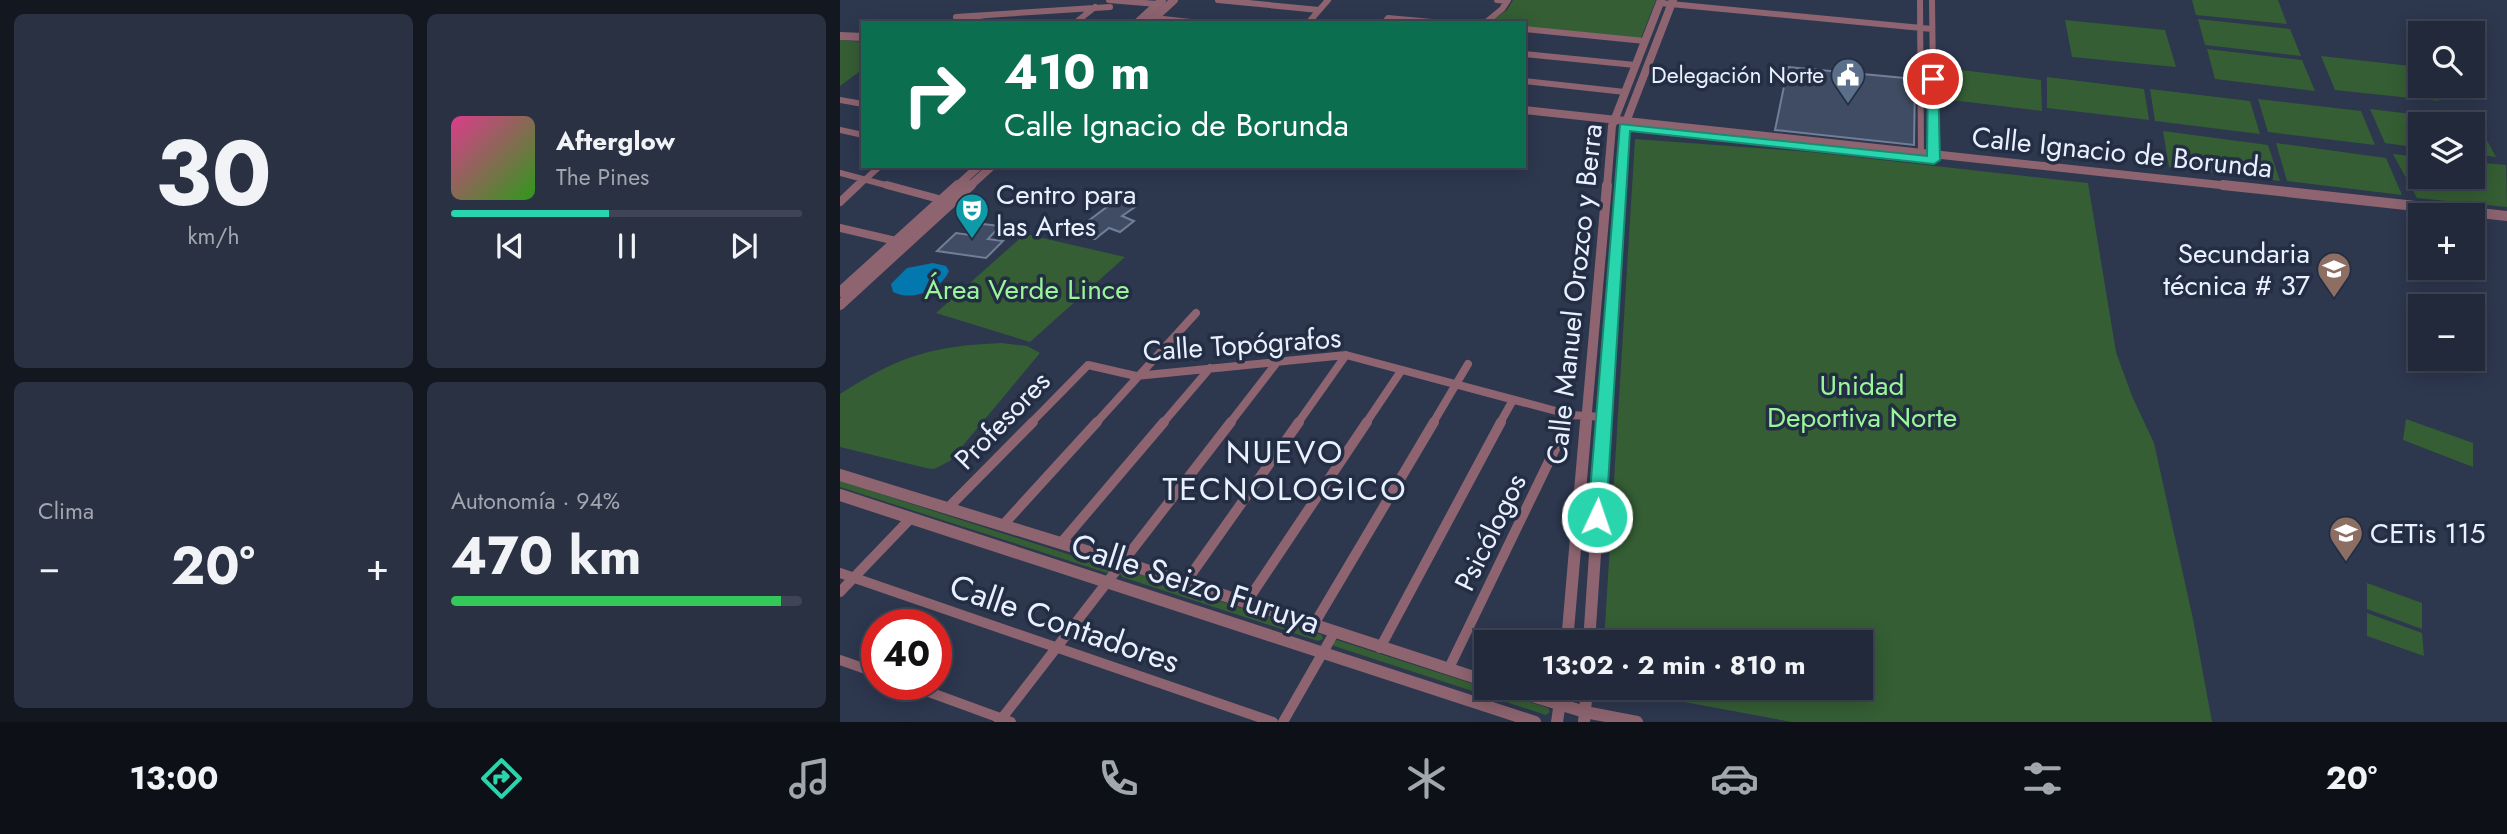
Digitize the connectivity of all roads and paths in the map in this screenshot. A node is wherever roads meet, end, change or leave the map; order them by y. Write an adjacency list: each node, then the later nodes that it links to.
1 (1174, 0): 13 (street)
2 (1218, 0): 12 (street)
3 (1328, 0): 12 (street)
4 (1497, 0): 7 (street)
5 (1920, 0): 19 (street)
6 (1932, 0): 21 (street)
7 (1508, 1): 18 (street)
8 (1108, 2): 9 (street); 11 (street)
9 (1160, 2): 16 (street)
10 (1666, 2): 19 (street); 24 (street, Calle Manuel Orozco y Berra); 34 (street, Calle Manuel Orozco y Berra)
11 (1094, 7): 14 (street); 15 (street)
12 (1319, 10): 17 (street)
13 (1152, 20)
14 (979, 21)
15 (1077, 21)
16 (1139, 21)
17 (1310, 21)
18 (1487, 21)
19 (1919, 28): 21 (street); 37 (street)
20 (1526, 29): 24 (street)
21 (1932, 29): 38 (street)
22 (840, 36): 23 (street)
23 (861, 37)
24 (1645, 41): 26 (street, Calle Manuel Orozco y Berra)
25 (1526, 54): 26 (street)
26 (1635, 65): 28 (street, Calle Manuel Orozco y Berra)
27 (1526, 80): 28 (street)
28 (1625, 92): 33 (street, Calle Manuel Orozco y Berra)
29 (840, 100): 30 (street)
30 (861, 104)
31 (1526, 110): 33 (street, Calle Ignacio de Borunda)
32 (1526, 117): 33 (street, Calle Ignacio de Borunda)
33 (1613, 123): 34 (street, Calle Ignacio de Borunda); 66 (street, Calle Manuel Orozco y Berra)
34 (1625, 124): 37 (street, Calle Ignacio de Borunda); 67 (street, Calle Manuel Orozco y Berra)
35 (840, 131): 36 (street)
36 (861, 135)
37 (1921, 156): 38 (street, Calle Ignacio de Borunda)
38 (1933, 157): 47 (street, Calle Ignacio de Borunda); 48 (street, Calle Ignacio de Borunda)
39 (878, 168): 43 (street)
40 (976, 168): 44 (street)
41 (990, 168): 46 (street)
42 (840, 173): 43 (street)
43 (866, 179): 44 (street); 45 (street)
44 (940, 200): 46 (street); 52 (street)
45 (840, 202)
46 (952, 202): 54 (street)
47 (2408, 212)
48 (2507, 216)
49 (2485, 221): 50 (street)
50 (2507, 223)
51 (840, 228): 52 (street)
52 (896, 241): 53 (street)
53 (842, 287)
54 (840, 305)
55 (1196, 313): 62 (street)
56 (1346, 355): 57 (street, Calle Topógrafos); 61 (street, Calle Topógrafos); 78 (street)
57 (1279, 361): 60 (street, Calle Topógrafos); 74 (street)
58 (1468, 364): 63 (street)
59 (1088, 365): 62 (street, Calle Topógrafos); 70 (street, Profesores)
60 (1210, 368): 62 (street, Calle Topógrafos); 73 (street)
61 (1401, 371): 63 (street, Calle Topógrafos); 80 (street)
62 (1136, 376): 72 (street)
63 (1457, 386): 64 (street, Calle Topógrafos); 81 (street)
64 (1513, 400): 65 (street, Calle Topógrafos); 86 (street)
65 (1571, 415): 66 (street, Calle Topógrafos); 90 (street, Psicólogos)
66 (1585, 416): 67 (street, Calle Topógrafos); 82 (street, Calle Manuel Orozco y Berra)
67 (1603, 417): 83 (street, Calle Manuel Orozco y Berra)
68 (840, 475): 70 (street, Calle Seizo Furuya)
69 (840, 495): 71 (street, Calle Seizo Furuya)
70 (948, 508): 72 (street, Calle Seizo Furuya)
71 (910, 519): 76 (street); 77 (street, Calle Seizo Furuya)
72 (1003, 525): 73 (street, Calle Seizo Furuya)
73 (1061, 543): 74 (street, Calle Seizo Furuya)
74 (1125, 563): 77 (street); 78 (street, Calle Seizo Furuya)
75 (840, 573): 76 (street, Calle Contadores)
76 (853, 578): 79 (street); 85 (street, Calle Contadores)
77 (1108, 583): 85 (street); 87 (street, Calle Seizo Furuya)
78 (1185, 583): 80 (street, Calle Seizo Furuya)
79 (840, 592)
80 (1246, 603): 81 (street, Calle Seizo Furuya)
81 (1313, 626): 84 (street, Calle Seizo Furuya)
82 (1567, 630)
83 (1590, 630)
84 (1334, 633): 86 (street, Calle Seizo Furuya); 87 (street)
85 (1057, 648): 97 (street); 98 (street, Calle Contadores)
86 (1380, 648): 90 (street, Calle Seizo Furuya)
87 (1321, 654): 99 (street); 100 (street, Calle Seizo Furuya)
88 (840, 660): 89 (street)
89 (861, 667)
90 (1450, 668): 91 (street, Calle Seizo Furuya)
91 (1474, 676)
92 (949, 700): 97 (street)
93 (1544, 700): 95 (street)
94 (1561, 700): 95 (street)
95 (1560, 705): 96 (street); 101 (street)
96 (1585, 717): 102 (street)
97 (1004, 721)
98 (1273, 722)
99 (1283, 722)
100 (1535, 722)
101 (1557, 722)
102 (1637, 722)

